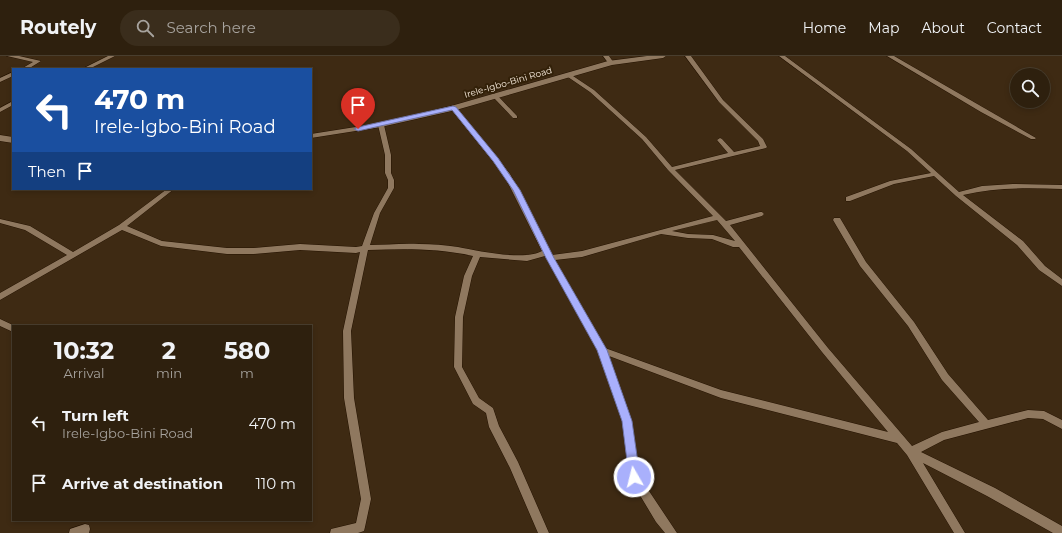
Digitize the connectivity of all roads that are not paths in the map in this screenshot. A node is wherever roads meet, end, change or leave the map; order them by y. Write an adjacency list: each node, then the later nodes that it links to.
1 (10, 56): 9 (street)
2 (112, 56): 10 (street)
3 (606, 56): 8 (street)
4 (663, 56): 8 (street, Irele-Igbo-Bini Road)
5 (688, 56): 25 (street)
6 (782, 56): 27 (street)
7 (890, 56): 22 (street)
8 (611, 63): 12 (street, Irele-Igbo-Bini Road)
9 (26, 68)
10 (87, 68)
11 (12, 74): 13 (street)
12 (568, 75): 14 (street, Irele-Igbo-Bini Road); 26 (street)
13 (0, 80)
14 (494, 96): 16 (street, Irele-Igbo-Bini Road); 18 (street)
15 (12, 104): 17 (street)
16 (453, 108): 19 (street, Irele-Igbo-Bini Road); 42 (street)
17 (0, 110)
18 (515, 117)
19 (381, 125): 20 (street, Irele-Igbo-Bini Road); 40 (street)
20 (312, 136)
21 (0, 138): 23 (street)
22 (1033, 138)
23 (12, 140)
24 (720, 140): 25 (street)
25 (733, 155): 26 (street)
26 (670, 170): 33 (street)
27 (936, 174): 30 (street); 31 (street)
28 (1062, 187): 30 (street)
29 (170, 190): 37 (street)
30 (958, 194): 44 (street)
31 (848, 199)
32 (760, 214): 36 (street)
33 (718, 217): 36 (street); 38 (street)
34 (837, 220): 51 (street)
35 (0, 221): 43 (street)
36 (725, 224): 39 (street)
37 (122, 227): 40 (street); 43 (street)
38 (661, 232): 39 (street); 42 (street)
39 (742, 244): 53 (street)
40 (366, 248): 41 (street); 56 (street)
41 (477, 254): 42 (street); 60 (street)
42 (549, 254): 50 (street)
43 (72, 255): 46 (street)
44 (1062, 283)
45 (0, 288): 46 (street)
46 (9, 292): 47 (street)
47 (0, 297)
48 (0, 322): 49 (street)
49 (12, 328)
50 (602, 350): 53 (street); 61 (street)
51 (986, 424): 52 (street); 54 (street)
52 (1062, 425)
53 (900, 439): 54 (street)
54 (911, 452): 57 (street); 62 (street)
55 (85, 529): 58 (street)
56 (362, 530): 59 (street)
57 (1062, 532)
58 (74, 533)
59 (335, 533)
60 (544, 533)
61 (672, 533)
62 (960, 533)

